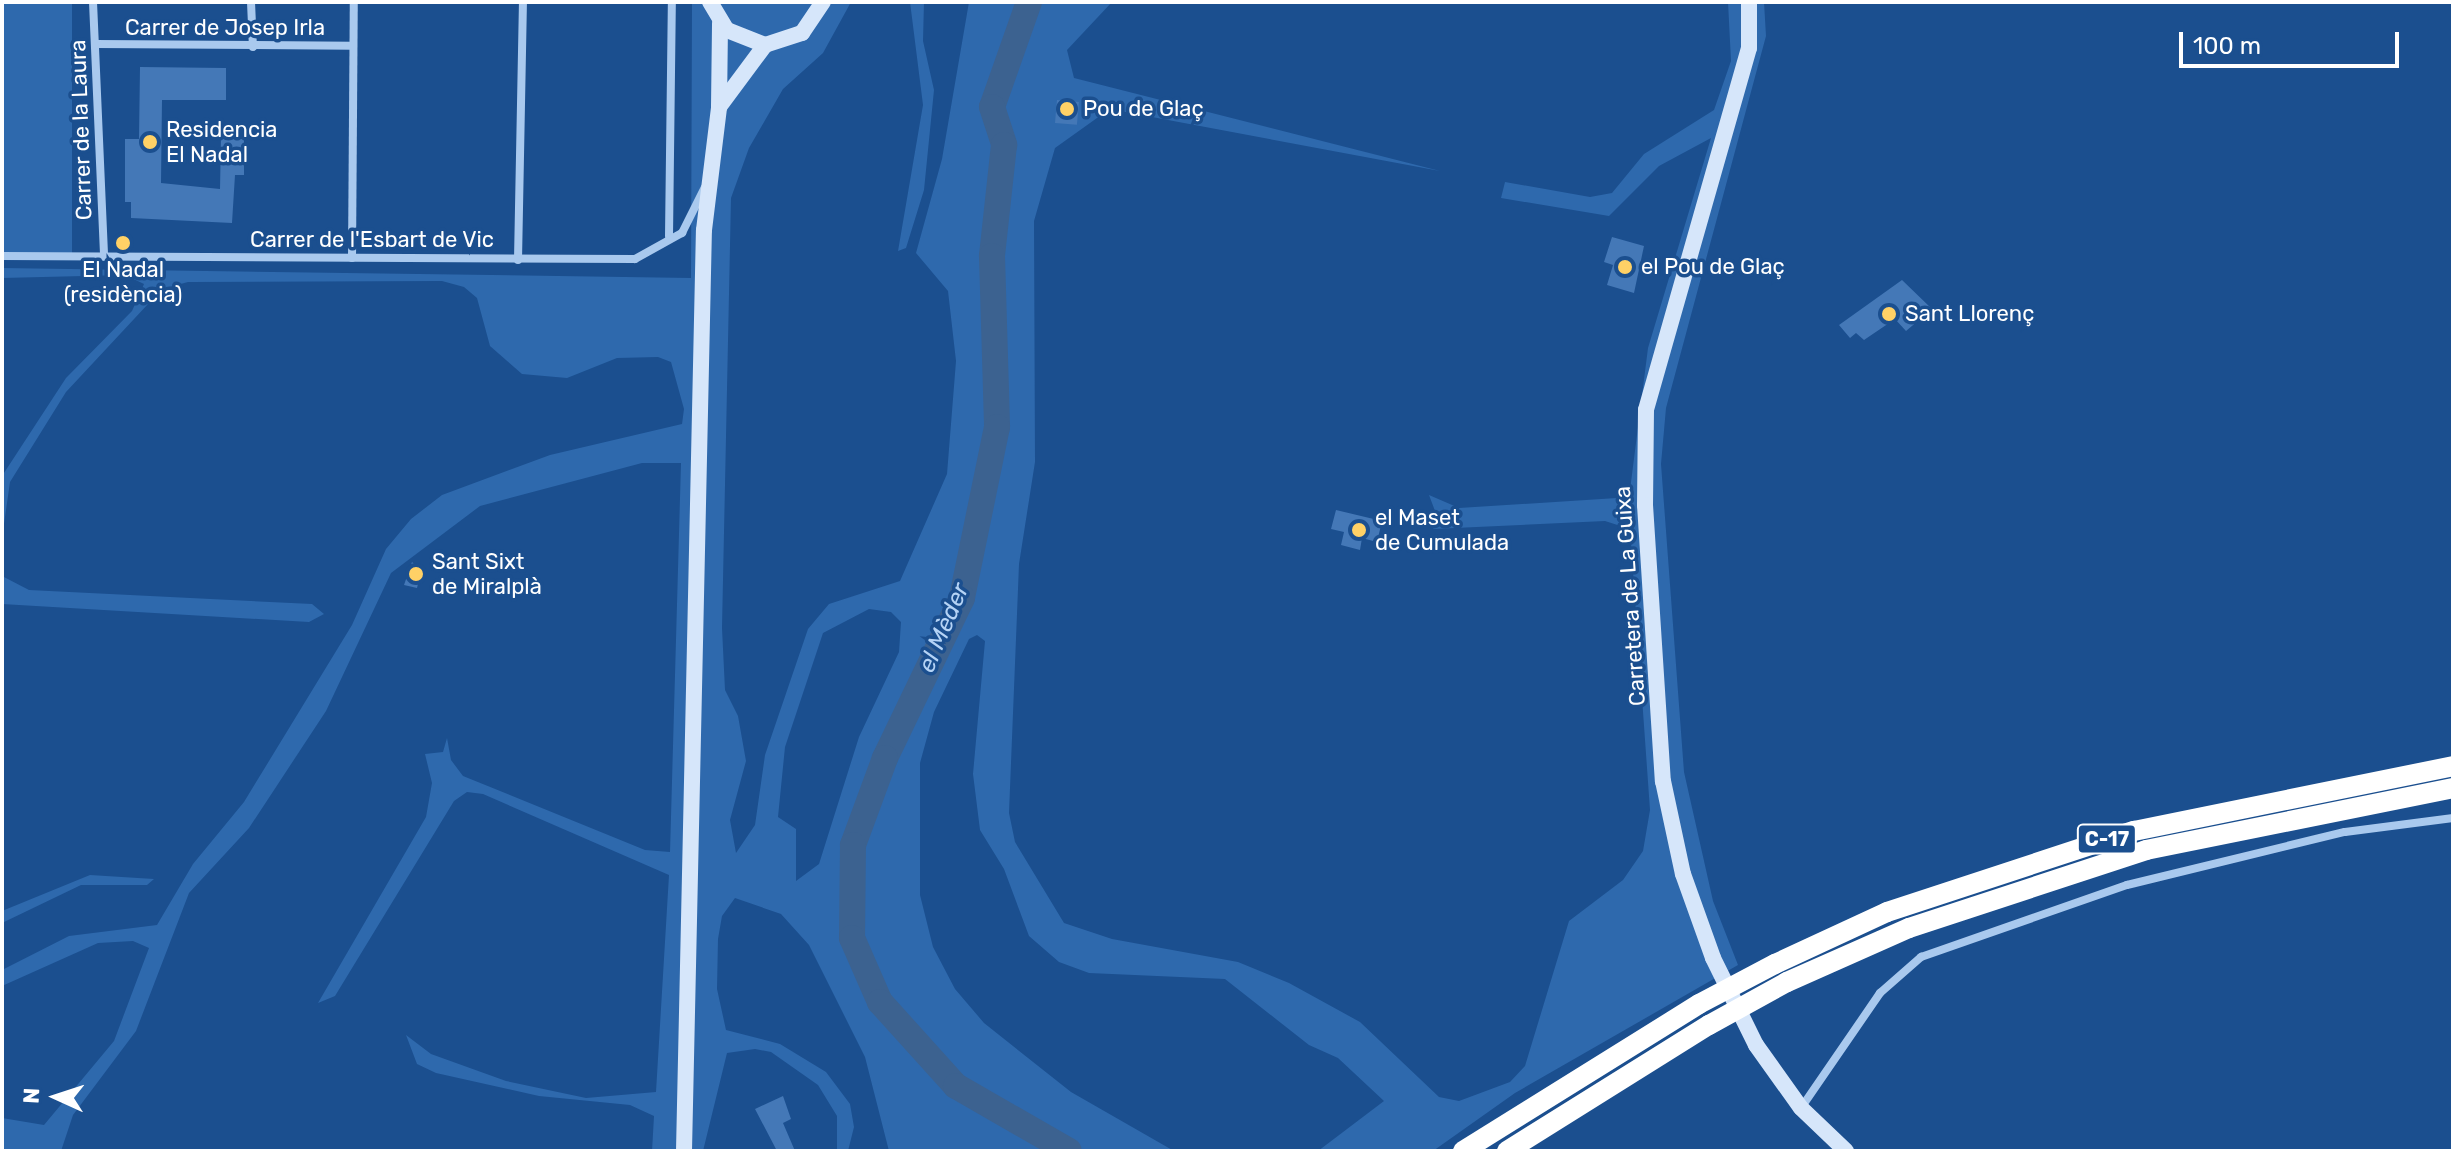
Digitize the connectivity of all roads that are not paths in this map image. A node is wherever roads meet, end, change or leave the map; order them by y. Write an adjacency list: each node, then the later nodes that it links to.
1 (93, 2): 10 (street, Carrer de la Laura)
2 (251, 2): 13 (street)
3 (354, 2): 12 (street)
4 (523, 2): 20 (street)
5 (672, 2): 16 (street)
6 (710, 2): 9 (street)
7 (823, 2): 11 (street)
8 (1749, 2): 24 (street, Carretera de La Guixa)
9 (720, 23): 11 (street); 14 (street)
10 (95, 44): 13 (street, Carrer de Josep Irla); 18 (street, Carrer de la Laura)
11 (765, 45): 14 (street)
12 (353, 46): 13 (street, Carrer de Josep Irla); 19 (street)
13 (253, 47)
14 (719, 107): 15 (street)
15 (706, 187): 20 (street, Carrer de l'Esbart de Vic); 25 (street)
16 (669, 236)
17 (2, 256): 18 (street, Carrer de l'Esbart de Vic)
18 (104, 257): 19 (street, Carrer de l'Esbart de Vic)
19 (352, 258): 20 (street, Carrer de l'Esbart de Vic)
20 (518, 260)
21 (2453, 766): 26 (highway, C-17, bridge)
22 (2453, 788): 27 (highway, C-17, bridge)
23 (2453, 818): 24 (street)
24 (1801, 1108): 28 (street, Carretera de La Guixa)
25 (684, 1151)
26 (1463, 1151)
27 (1507, 1151)
28 (1846, 1151)

